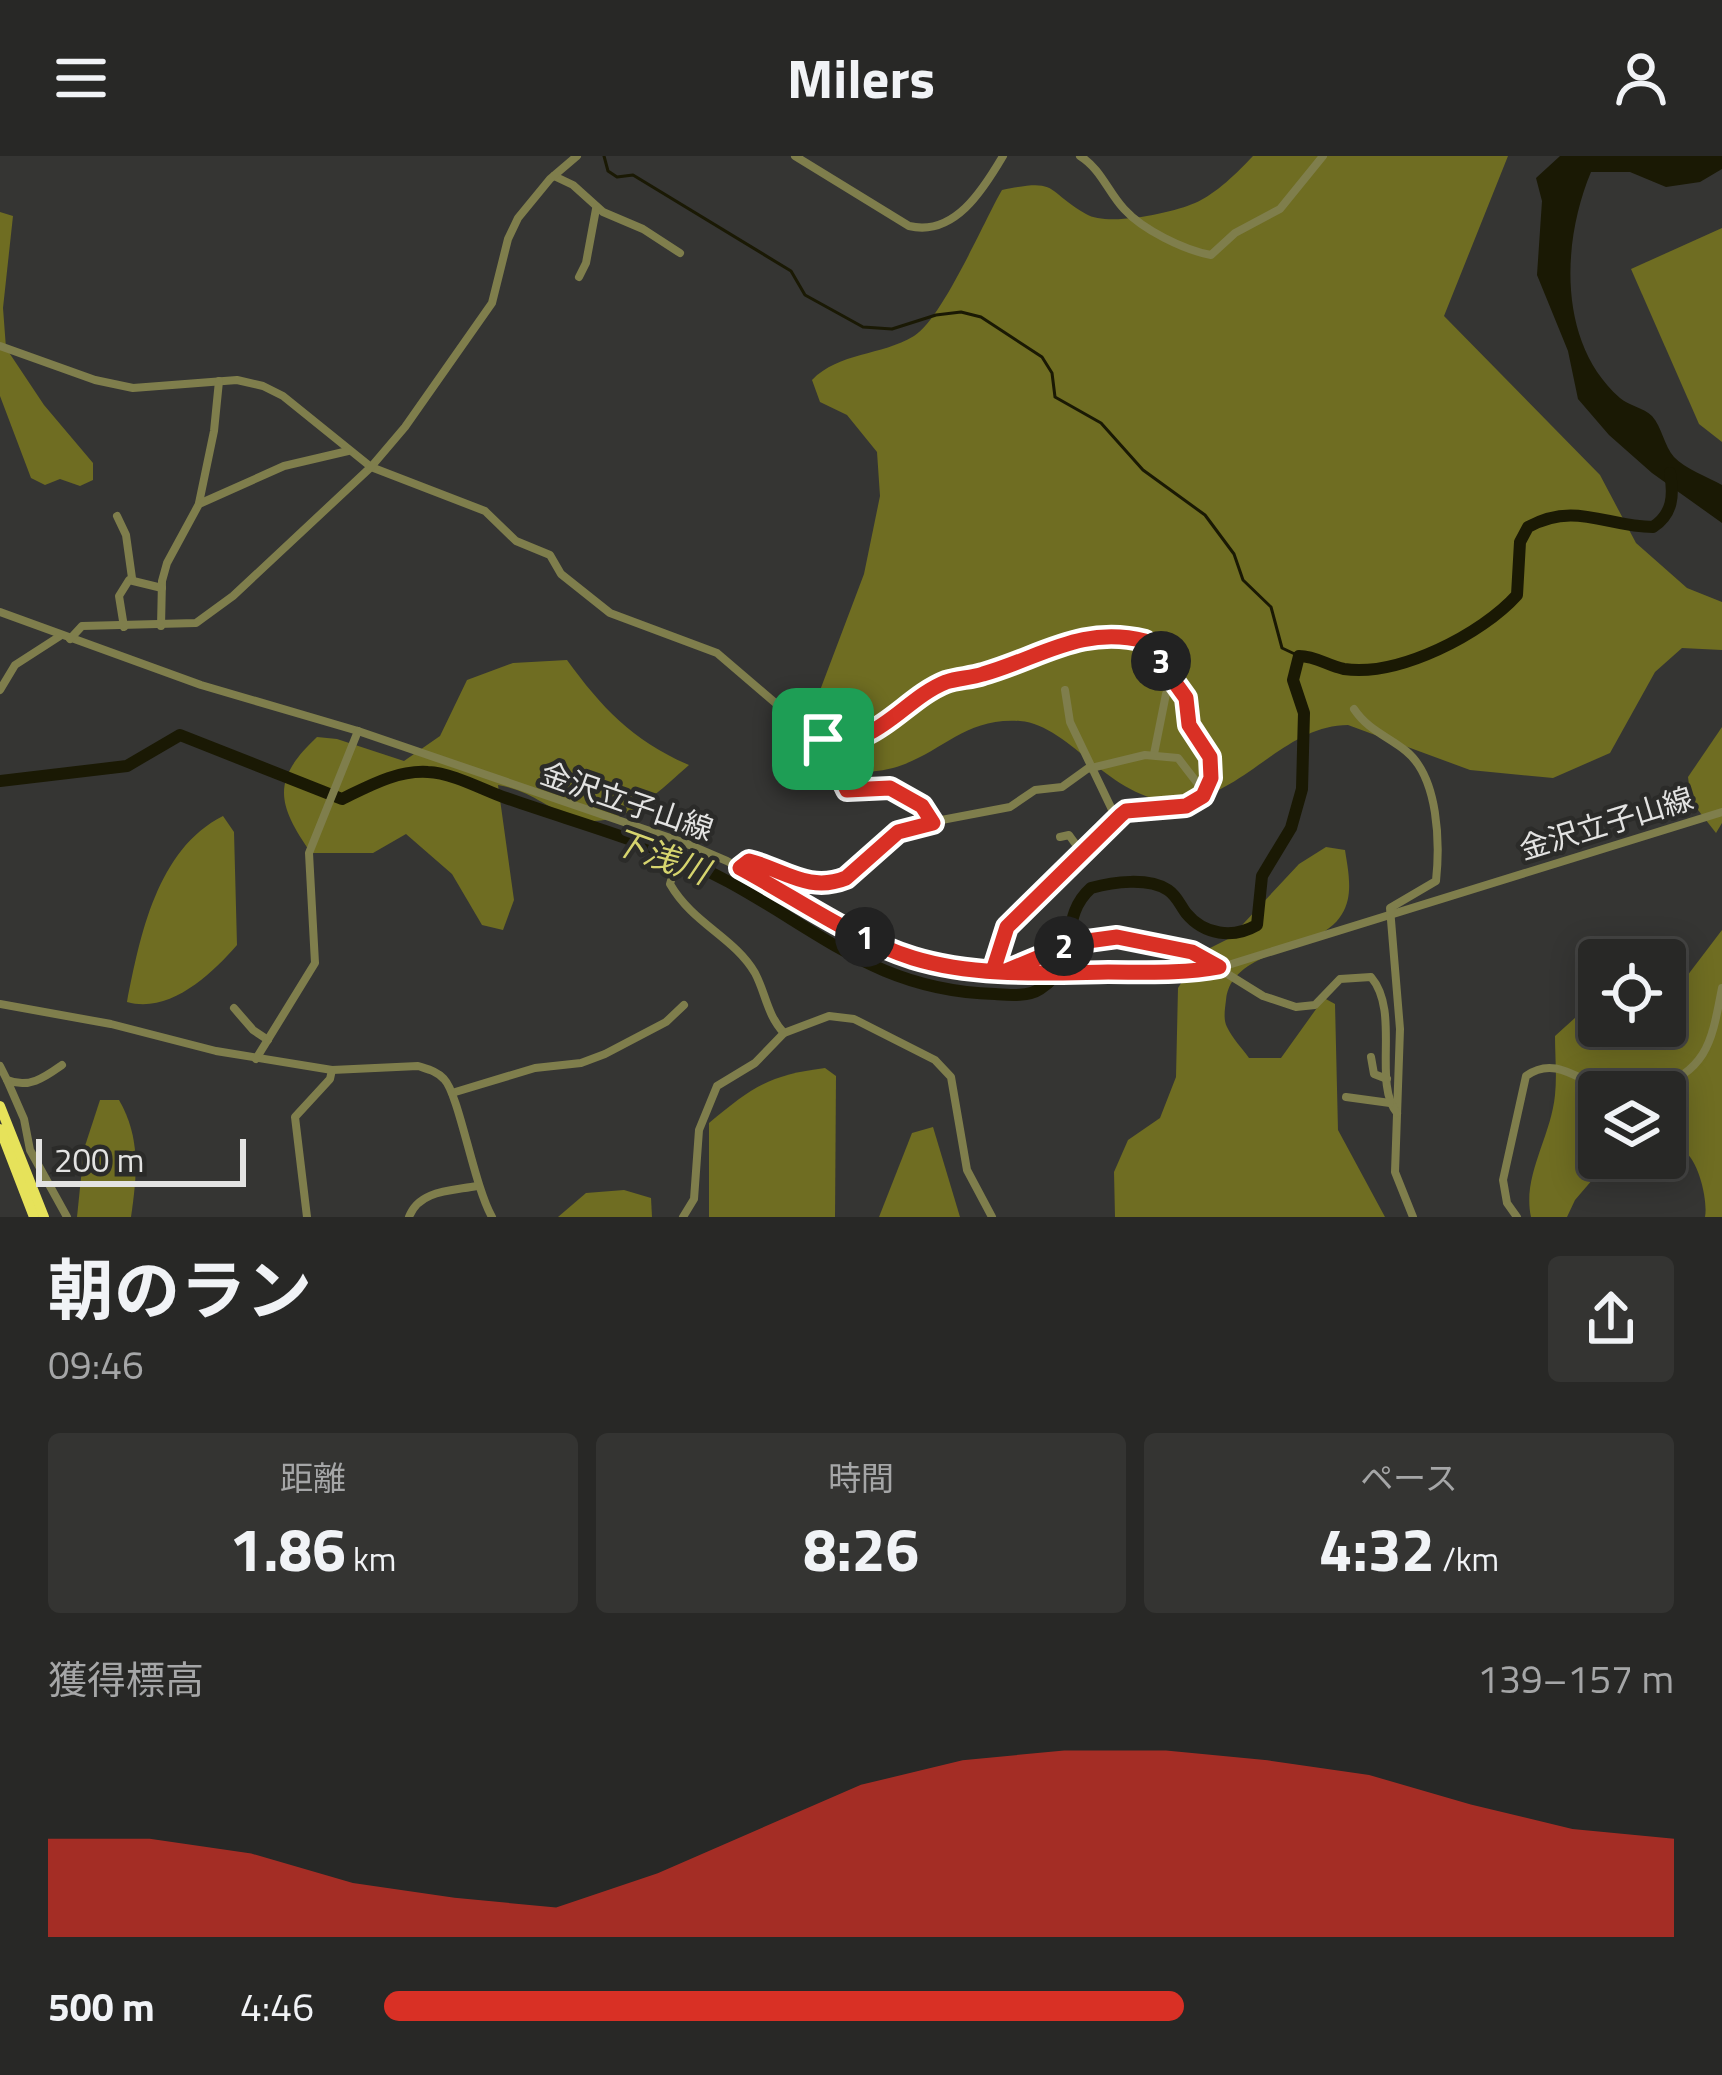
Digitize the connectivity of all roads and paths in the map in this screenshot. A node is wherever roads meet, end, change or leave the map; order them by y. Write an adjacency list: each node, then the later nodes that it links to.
1 (577, 156): 6 (street)
2 (795, 156): 3 (street)
3 (1003, 156)
4 (1080, 156): 5 (street)
5 (1323, 156)
6 (554, 176): 7 (street); 13 (street)
7 (596, 207): 8 (street); 9 (street)
8 (680, 254)
9 (579, 277)
10 (0, 346): 11 (street)
11 (219, 380): 12 (street); 14 (street)
12 (350, 451): 13 (street); 14 (street)
13 (371, 467): 19 (street); 27 (street)
14 (199, 504): 17 (street)
15 (117, 515): 16 (street)
16 (132, 578): 17 (street); 20 (street)
17 (162, 588): 19 (street)
18 (0, 612): 21 (street, 金沢立子山線)
19 (161, 626): 20 (street)
20 (124, 627): 21 (street)
21 (66, 637): 23 (street); 26 (street, 金沢立子山線)
22 (1065, 689): 29 (street)
23 (0, 690)
24 (1166, 694): 28 (street)
25 (1354, 709): 38 (street)
26 (358, 731): 35 (street, 金沢立子山線); 47 (street)
27 (823, 739): 30 (street); 33 (street)
28 (1154, 754): 29 (street); 30 (street)
29 (1093, 767): 32 (street); 33 (street)
30 (1205, 793): 32 (street)
31 (1721, 816): 38 (street, 金沢立子山線)
32 (1117, 820): 36 (street)
33 (933, 823): 37 (street)
34 (1060, 837): 36 (street)
35 (682, 842): 37 (street, 金沢立子山線); 46 (street)
36 (1082, 853): 40 (street)
37 (740, 868): 40 (street, 金沢立子山線)
38 (1390, 915): 39 (street, 金沢立子山線); 61 (street)
39 (1219, 967): 41 (street, 金沢立子山線); 41 (street); 55 (street)
40 (993, 971): 41 (street, 金沢立子山線)
41 (1006, 971)
42 (1722, 988): 53 (street)
43 (0, 1004): 49 (street)
44 (684, 1005): 57 (street)
45 (234, 1008): 47 (street)
46 (784, 1033): 70 (street); 71 (street)
47 (268, 1040): 49 (street)
48 (1371, 1057): 55 (street)
49 (256, 1058): 52 (street)
50 (62, 1065): 56 (street)
51 (0, 1066): 56 (street)
52 (332, 1070): 57 (street); 67 (street)
53 (1685, 1071)
54 (1578, 1077): 73 (street)
55 (1387, 1079): 59 (street)
56 (7, 1080): 66 (street)
57 (452, 1093): 63 (street)
58 (1346, 1097): 59 (street)
59 (1390, 1102): 61 (street)
60 (0, 1106): 65 (highway)
61 (1396, 1113): 72 (street)
62 (0, 1129): 64 (highway)
63 (477, 1186): 68 (street); 69 (street)
64 (34, 1217)
65 (44, 1217)
66 (67, 1217)
67 (307, 1217)
68 (409, 1217)
69 (492, 1217)
70 (683, 1217)
71 (992, 1217)
72 (1413, 1217)
73 (1516, 1217)

